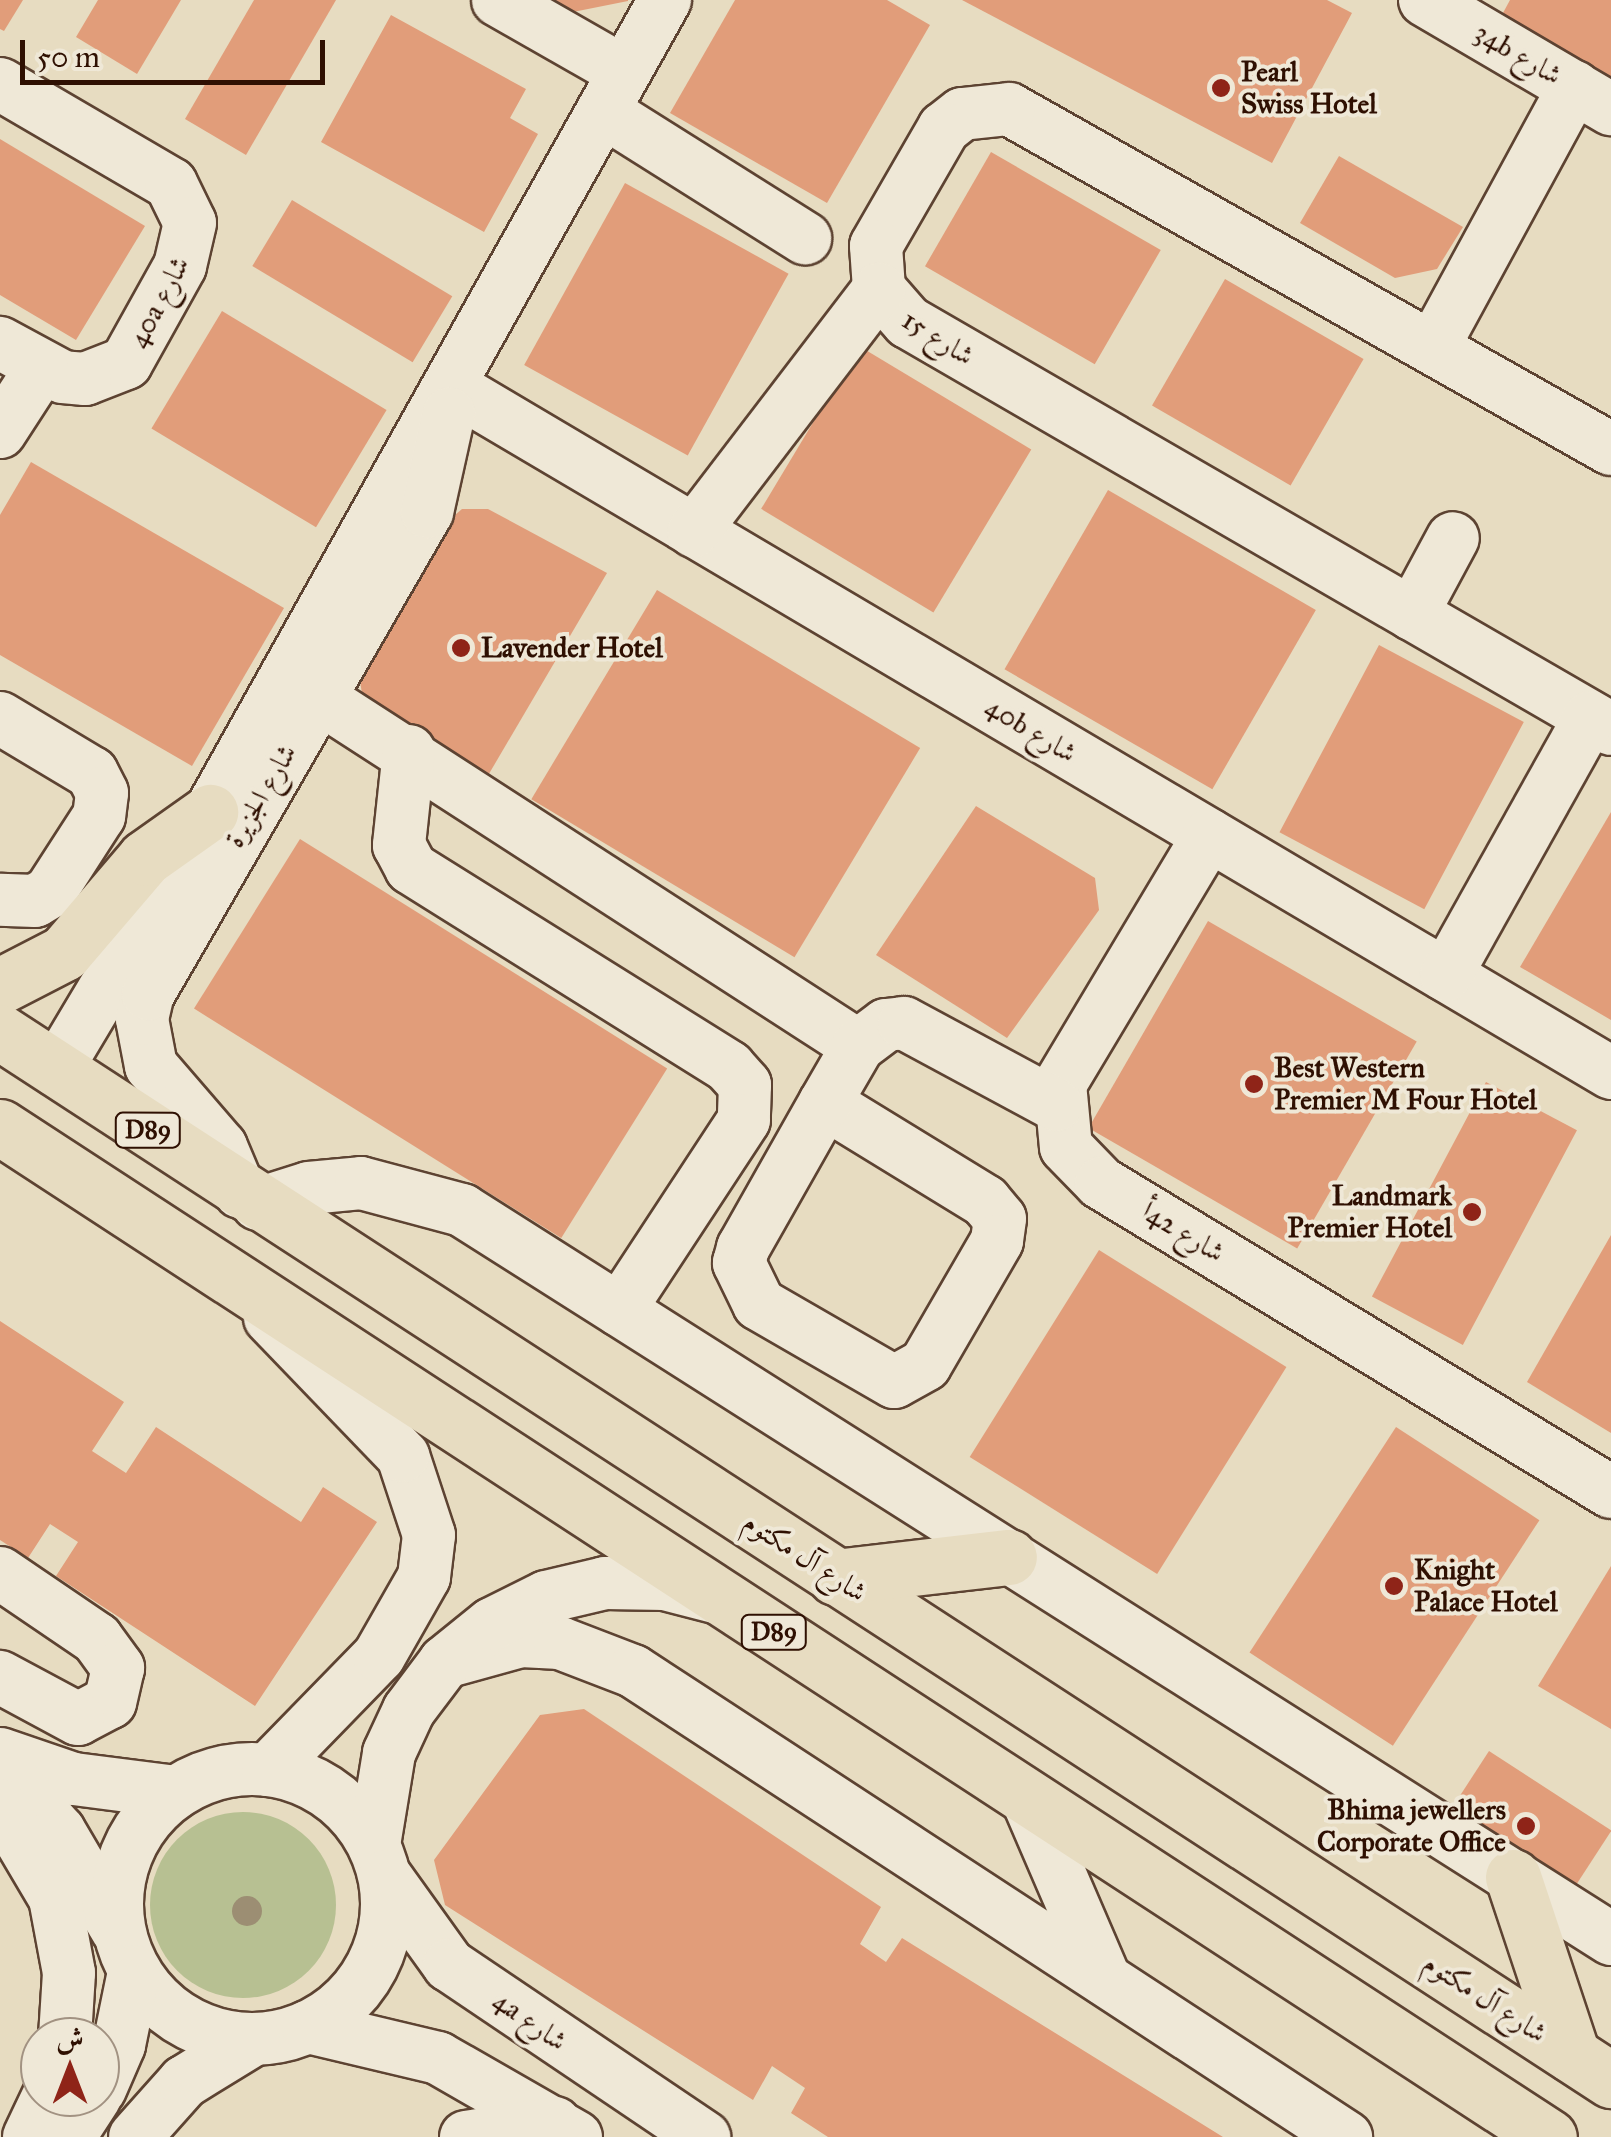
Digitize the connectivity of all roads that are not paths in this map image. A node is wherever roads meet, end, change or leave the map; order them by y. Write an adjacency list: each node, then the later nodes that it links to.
1 (498, 0): 6 (street)
2 (666, 0): 6 (street, شارع الجزيرة)
3 (1425, 0): 4 (street, 34b شارع)
4 (1480, 14): 7 (street, 34b شارع)
5 (0, 84): 11 (street, 40a شارع)
6 (613, 92): 8 (street); 12 (street, شارع الجزيرة)
7 (1593, 98): 10 (street)
8 (805, 238)
9 (880, 289): 10 (street, شارع 15); 15 (street); 17 (street, شارع 15)
10 (1433, 347): 14 (street, شارع 15)
11 (21, 355): 13 (street)
12 (450, 386): 15 (street, 40b شارع); 18 (street, شارع الجزيرة); 22 (street, شارع الجزيرة)
13 (0, 432)
14 (1611, 448)
15 (694, 531): 23 (street, 40b شارع)
16 (1453, 538): 17 (street)
17 (1412, 614): 20 (street, شارع 15)
18 (318, 697): 21 (street); 35 (street, شارع الجزيرة)
19 (0, 718): 24 (street)
20 (1601, 724): 25 (street, شارع 15)
21 (408, 751): 28 (street); 37 (street)
22 (210, 812): 26 (main road); 29 (street, شارع الجزيرة)
23 (1209, 835): 25 (street, 40b شارع); 32 (street)
24 (0, 900)
25 (1446, 976): 30 (street, 40b شارع)
26 (0, 986)
27 (0, 1032): 29 (main road, شارع آل مكتوم / D89)
28 (858, 1046): 31 (street); 32 (street)
29 (56, 1070): 34 (main road); 35 (main road, شارع آل مكتوم / D89)
30 (1611, 1073)
31 (825, 1103): 31 (street)
32 (1056, 1105): 38 (street, شارع 42أ)
33 (0, 1127): 34 (main road, D89)
34 (56, 1165): 36 (main road, D89)
35 (249, 1198): 37 (street); 41 (main road, شارع آل مكتوم / D89)
36 (227, 1274): 42 (main road, D89); 47 (street)
37 (618, 1310): 39 (street)
38 (1611, 1492)
39 (1009, 1557): 41 (main road); 52 (street)
40 (0, 1573): 44 (street)
41 (835, 1577): 60 (main road, شارع آل مكتوم / D89)
42 (724, 1599): 43 (street); 49 (main road, D89)
43 (445, 1662): 51 (street); 55 (street)
44 (0, 1677)
45 (0, 1754): 48 (street)
46 (0, 1766): 54 (street)
47 (268, 1770): 48 (street); 51 (street)
48 (176, 1792): 54 (street)
49 (1026, 1796): 55 (street); 66 (main road, D89)
50 (0, 1805): 56 (street)
51 (380, 1861): 57 (street); 65 (street, 4a شارع)
52 (1513, 1877): 53 (street); 60 (main road)
53 (1611, 1939)
54 (127, 1954): 58 (street); 59 (street)
55 (1106, 1980): 62 (street)
56 (66, 2017)
57 (308, 2027): 58 (street); 61 (street)
58 (254, 2040): 63 (street)
59 (120, 2045)
60 (1591, 2067)
61 (566, 2130): 64 (street)
62 (1329, 2130)
63 (134, 2137)
64 (466, 2137)
65 (704, 2137)
66 (1549, 2137)

